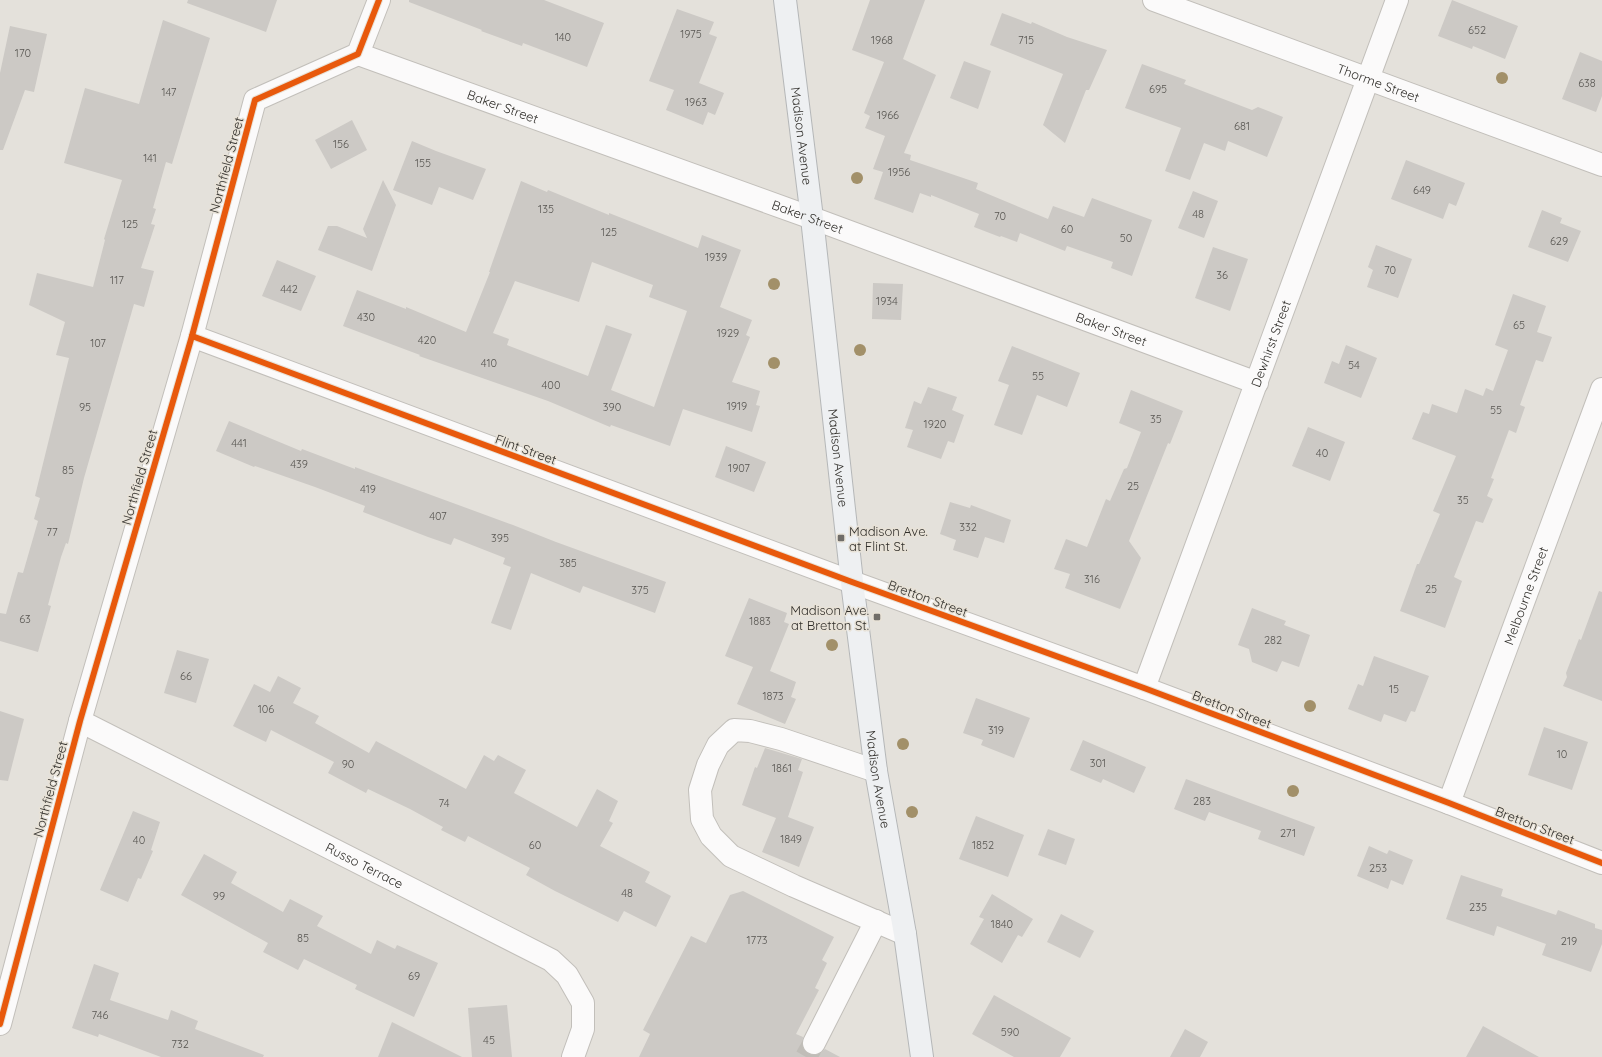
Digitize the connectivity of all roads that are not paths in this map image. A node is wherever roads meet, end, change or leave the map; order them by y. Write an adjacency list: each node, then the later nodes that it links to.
1 (379, 0): 5 (street)
2 (785, 0): 8 (main road, Madison Avenue)
3 (1154, 0): 6 (street, Thorme Street)
4 (1397, 0): 6 (street, Dewhirst Street)
5 (358, 54): 8 (street, Baker Street); 9 (street, Northfield Street)
6 (1368, 79): 7 (street, Thorme Street); 10 (street, Dewhirst Street)
7 (1602, 165)
8 (812, 218): 10 (street, Baker Street); 12 (main road, Madison Avenue)
9 (192, 336): 12 (street, Flint Street); 14 (street, Northfield Street)
10 (1257, 383): 13 (street, Dewhirst Street)
11 (1602, 389): 16 (street, Melbourne Street)
12 (852, 582): 13 (street, Bretton Street); 15 (main road, Madison Avenue)
13 (1144, 688): 16 (street, Bretton Street)
14 (80, 721): 20 (street, Northfield Street); 22 (street, Russo Terrace)
15 (876, 771): 18 (street); 19 (main road, Madison Avenue)
16 (1449, 803): 17 (street, Bretton Street)
17 (1602, 863)
18 (876, 921): 19 (street); 21 (street)
19 (905, 934): 23 (main road, Madison Avenue)
20 (0, 1024)
21 (814, 1043)
22 (573, 1057)
23 (922, 1057)

